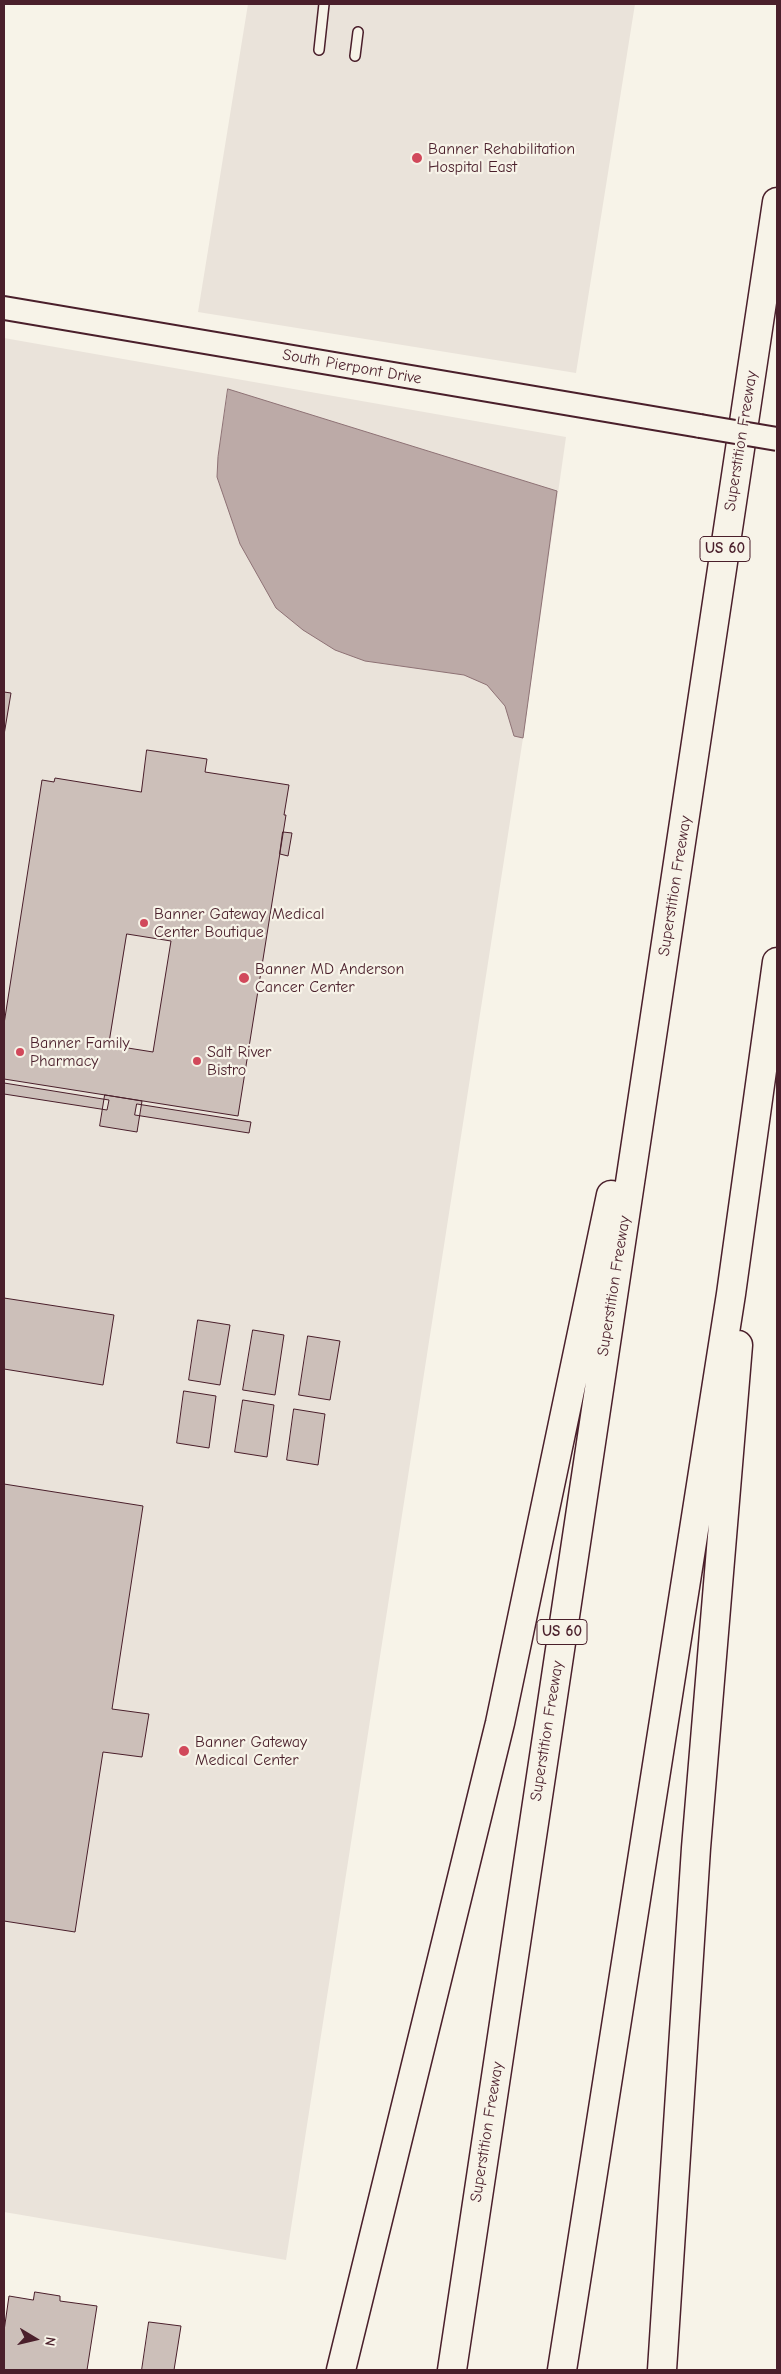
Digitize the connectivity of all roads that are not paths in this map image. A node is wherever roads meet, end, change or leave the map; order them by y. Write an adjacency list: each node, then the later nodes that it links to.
1 (324, 4): 3 (lane)
2 (358, 32): 4 (lane)
3 (319, 50)
4 (355, 56)
5 (777, 202): 8 (highway, Superstition Freeway / US 60)
6 (4, 308): 7 (street, South Pierpont Drive, bridge)
7 (777, 439)
8 (673, 895): 11 (highway); 12 (highway, Superstition Freeway / US 60)
9 (777, 962): 10 (highway)
10 (730, 1294): 13 (highway); 14 (highway)
11 (341, 2370)
12 (452, 2370)
13 (562, 2370)
14 (662, 2370)

